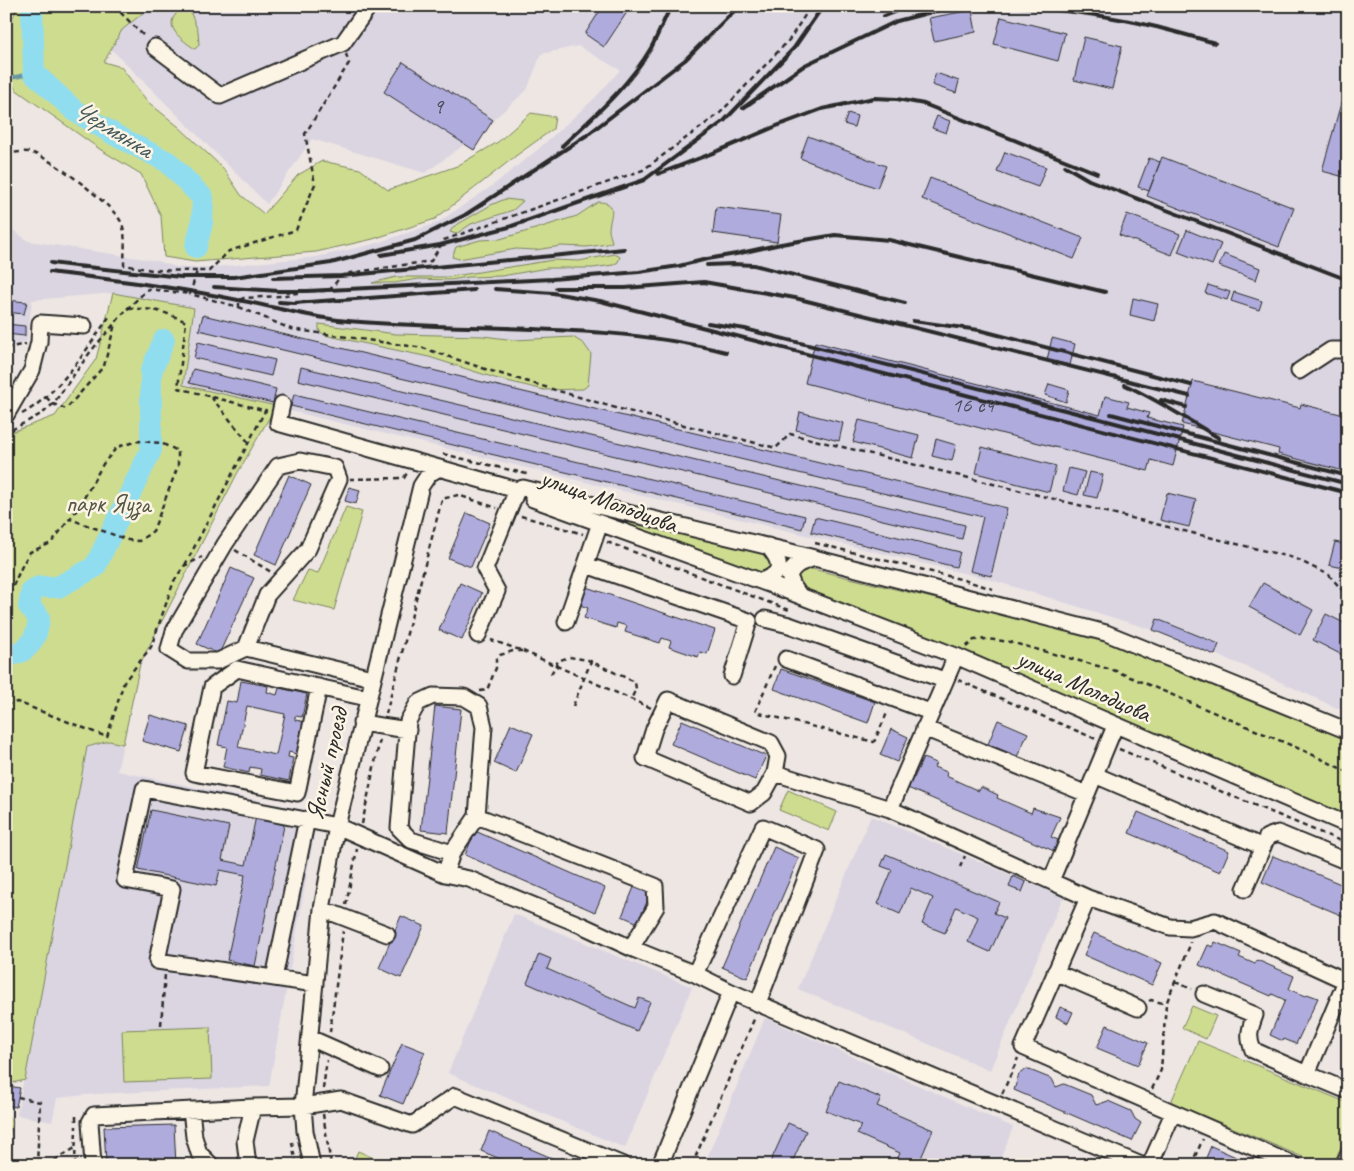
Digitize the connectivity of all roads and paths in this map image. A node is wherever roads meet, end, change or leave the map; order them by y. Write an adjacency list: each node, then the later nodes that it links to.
1 (114, 6): 5 (path)
2 (370, 6): 4 (street)
3 (811, 6): 9 (path)
4 (343, 43): 5 (street); 7 (path)
5 (155, 47)
6 (6, 154): 7 (path)
7 (197, 272): 8 (path)
8 (190, 294): 9 (path); 10 (path)
9 (239, 307): 38 (path)
10 (127, 309): 12 (path); 16 (path)
11 (112, 314): 17 (path)
12 (116, 322): 18 (path); 18 (path)
13 (84, 326): 21 (street)
14 (1348, 350): 15 (street)
15 (1299, 371)
16 (210, 396): 20 (path); 24 (path)
17 (46, 397): 18 (path); 21 (path)
18 (53, 404): 23 (path)
19 (282, 404): 22 (street)
20 (266, 409): 22 (path); 24 (path)
21 (11, 417)
22 (278, 423): 25 (street)
23 (6, 437)
24 (249, 443): 35 (path)
25 (416, 461): 26 (street); 27 (path)
26 (439, 468): 28 (street); 52 (street, Ясный проезд)
27 (339, 479): 31 (street); 36 (street)
28 (517, 490): 30 (street, улица Молодцова); 32 (street, улица Молодцова); 43 (street)
29 (70, 519): 29 (path); 41 (path)
30 (600, 523): 34 (street); 37 (street, улица Молодцова)
31 (225, 544): 35 (path); 36 (path); 44 (street)
32 (768, 546): 33 (street, улица Молодцова); 37 (street)
33 (814, 558): 39 (street); 68 (street, улица Молодцова)
34 (586, 565): 42 (street); 51 (street)
35 (184, 566): 60 (path)
36 (280, 578): 44 (street)
37 (761, 581): 39 (street, улица Молодцова)
38 (1348, 594)
39 (800, 596): 46 (street, улица Молодцова)
40 (766, 619): 54 (street)
41 (6, 621)
42 (566, 622)
43 (478, 635): 45 (path)
44 (246, 648): 52 (street)
45 (523, 651): 49 (path); 59 (path)
46 (956, 656): 54 (street); 65 (street, улица Молодцова); 69 (path)
47 (592, 661): 49 (path); 53 (path); 58 (path)
48 (781, 662): 57 (street); 57 (path)
49 (555, 666): 50 (path); 53 (path)
50 (551, 674)
51 (732, 676)
52 (372, 678): 56 (street, Ясный проезд)
53 (585, 678): 58 (path); 61 (path)
54 (944, 680): 63 (street)
55 (319, 687): 55 (street); 56 (street)
56 (367, 698): 64 (street, Ясный проезд)
57 (894, 698): 63 (street)
58 (632, 699): 62 (path)
59 (471, 702): 67 (street); 75 (street)
60 (6, 705)
61 (574, 706)
62 (662, 712): 70 (street); 73 (street)
63 (930, 712): 66 (street)
64 (361, 723): 67 (street); 78 (street, Ясный проезд)
65 (1115, 726): 71 (street); 77 (street, улица Молодцова)
66 (924, 728): 72 (street); 74 (street)
67 (408, 730): 81 (street)
68 (1348, 731)
69 (1348, 772)
70 (775, 773): 73 (street); 74 (street)
71 (1095, 774): 72 (street); 80 (street)
72 (1087, 794): 84 (street)
73 (751, 803): 79 (street)
74 (890, 809): 84 (street)
75 (477, 816): 81 (street); 90 (street)
76 (306, 820): 78 (street); 91 (street); 94 (street)
77 (1348, 825)
78 (337, 826): 83 (street); 87 (street, Ясный проезд)
79 (763, 827): 93 (street); 101 (street)
80 (1263, 847): 82 (street); 85 (street)
81 (452, 853): 83 (street)
82 (1348, 862)
83 (445, 874): 90 (street)
84 (1051, 881): 86 (street)
85 (1245, 889)
86 (1088, 898): 88 (street); 92 (street)
87 (322, 909): 89 (street); 97 (street, Ясный проезд)
88 (1190, 928): 95 (path); 96 (street)
89 (387, 934)
90 (631, 948): 93 (street)
91 (166, 962): 94 (street); 104 (path)
92 (1055, 972): 103 (street); 106 (street)
93 (695, 974): 98 (street)
94 (274, 978): 97 (street)
95 (1175, 982): 99 (path); 102 (path)
96 (1347, 982): 108 (street)
97 (315, 984): 105 (street, Ясный проезд)
98 (731, 992): 101 (street); 129 (street)
99 (1204, 994): 108 (street)
100 (1156, 1001): 102 (path)
101 (758, 1003): 112 (street); 130 (path)
102 (1166, 1004): 111 (path)
103 (1138, 1008)
104 (161, 1025)
105 (310, 1038): 107 (street); 113 (street, Ясный проезд)
106 (1023, 1047): 111 (street); 112 (path)
107 (380, 1069)
108 (1307, 1074): 109 (street)
109 (1348, 1091)
110 (18, 1098): 122 (path)
111 (1147, 1102): 117 (street)
112 (998, 1105): 131 (street)
113 (303, 1106): 114 (street); 121 (street, Ясный проезд); 128 (street)
114 (253, 1107): 115 (street); 127 (street)
115 (191, 1110): 125 (street); 126 (street)
116 (76, 1112): 119 (path)
117 (1173, 1114): 118 (street); 132 (street)
118 (1208, 1128): 133 (path); 134 (street)
119 (75, 1148): 123 (path); 124 (path)
120 (1348, 1156): 135 (street)
121 (314, 1163)
122 (37, 1165)
123 (47, 1165)
124 (75, 1165)
125 (93, 1165)
126 (211, 1165)
127 (248, 1165)
128 (623, 1165)
129 (660, 1165)
130 (692, 1165)
131 (1141, 1165)
132 (1150, 1165)
133 (1191, 1165)
134 (1294, 1165)
135 (1344, 1165)

